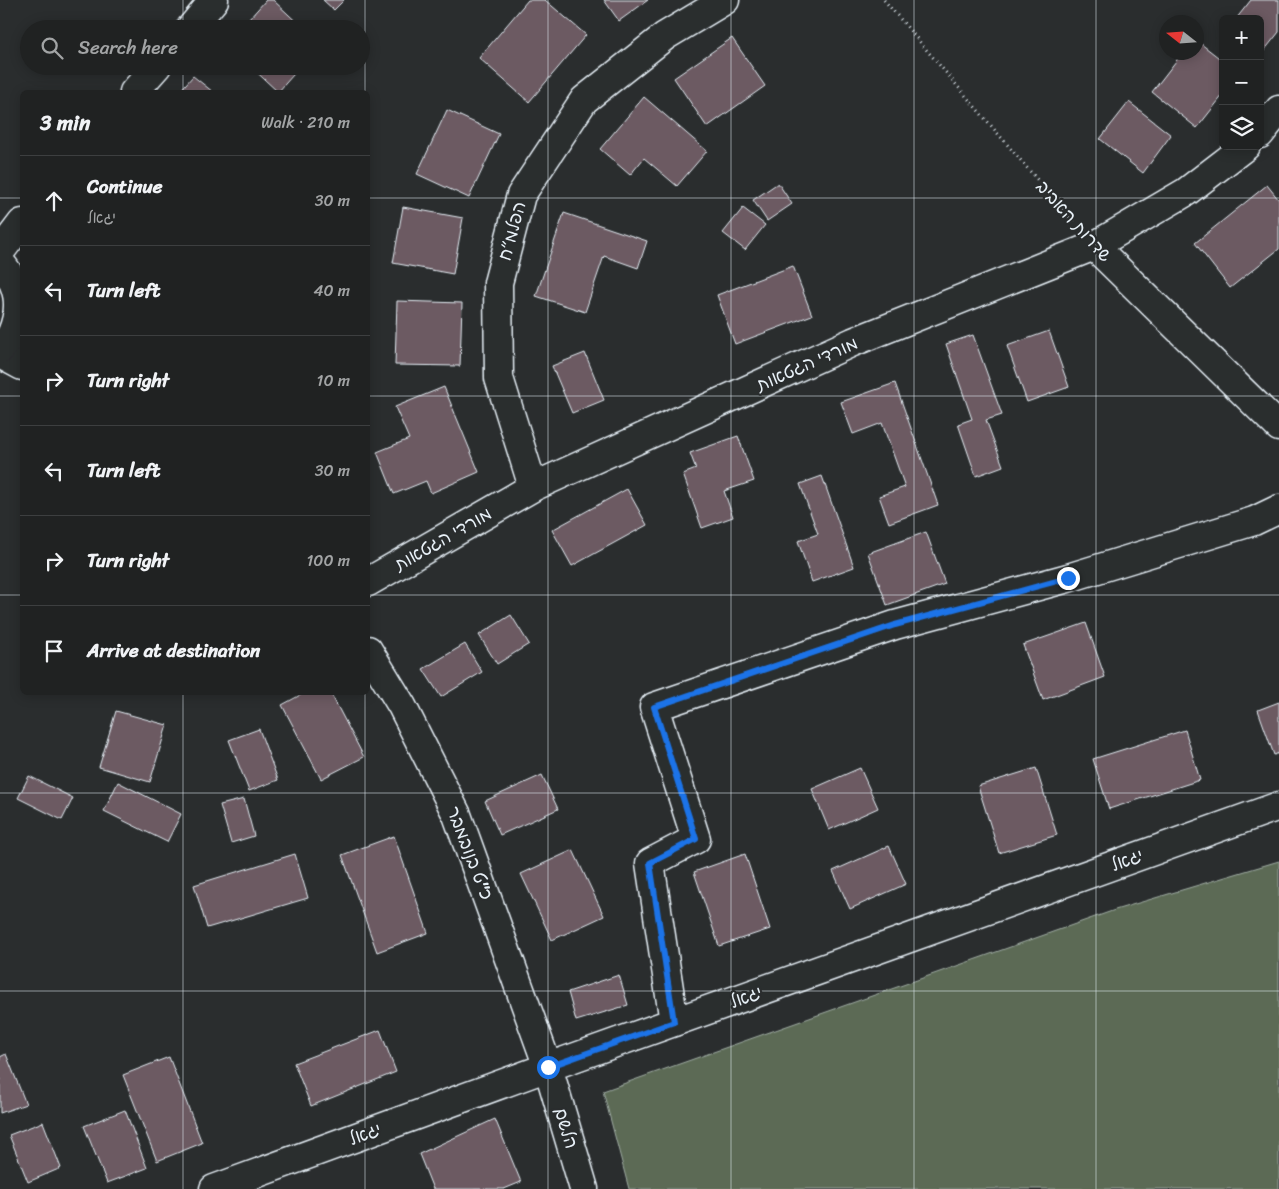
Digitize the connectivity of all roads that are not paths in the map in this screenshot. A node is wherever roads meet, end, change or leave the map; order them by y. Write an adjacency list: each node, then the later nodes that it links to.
1 (214, 0): 3 (street)
2 (725, 0): 16 (street, הפלמ״ח)
3 (197, 20)
4 (150, 75): 5 (street)
5 (136, 90)
6 (1279, 110): 7 (street)
7 (1264, 129)
8 (1241, 150): 10 (street, מורדי הגטאות)
9 (20, 226): 11 (street)
10 (1094, 246): 15 (street, שדרות האביב); 16 (street, מורדי הגטאות)
11 (0, 252)
12 (0, 262): 13 (street)
13 (0, 352): 14 (street)
14 (20, 365)
15 (1279, 427)
16 (533, 488): 18 (street, מורדי הגטאות)
17 (1279, 509): 21 (street)
18 (370, 581)
19 (370, 653): 22 (street, כ"ט בנובמבר)
20 (1279, 806): 21 (street, יגאל)
21 (674, 1022): 22 (street, יגאל)
22 (548, 1067): 23 (street, יגאל); 24 (street, הלשם)
23 (214, 1189)
24 (584, 1189)

